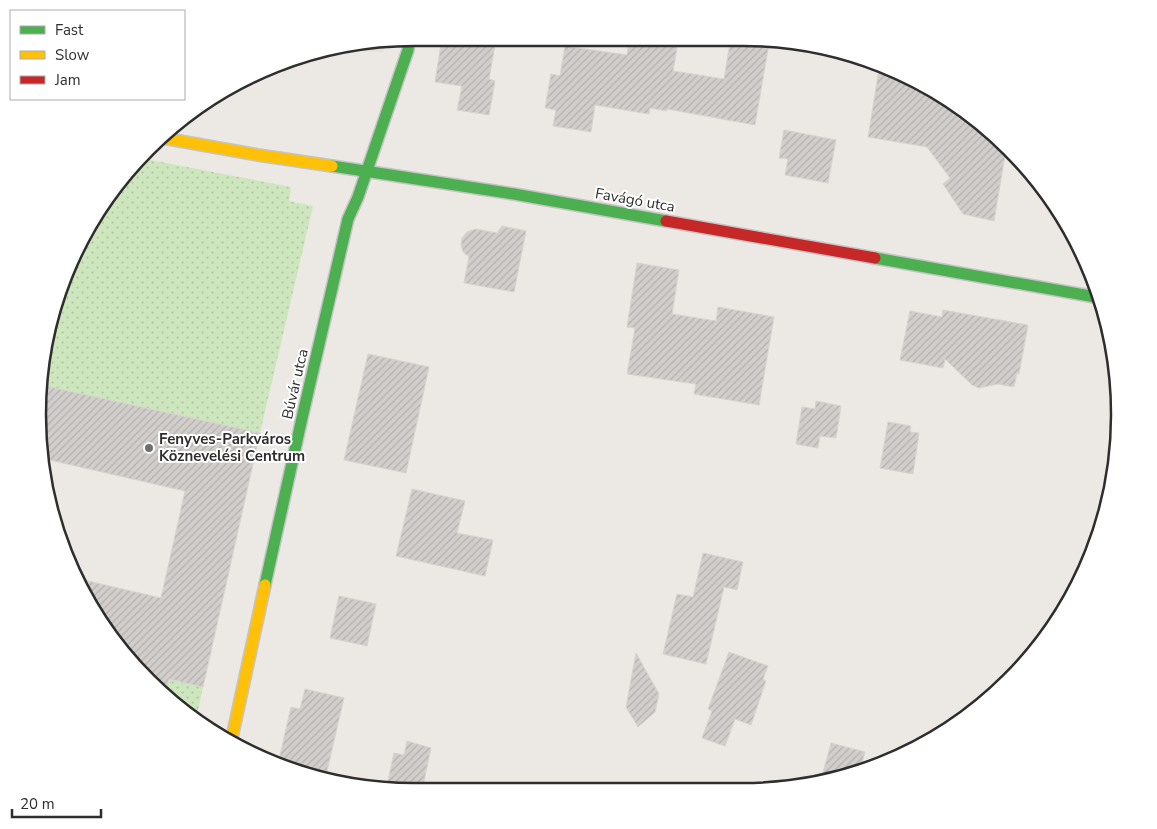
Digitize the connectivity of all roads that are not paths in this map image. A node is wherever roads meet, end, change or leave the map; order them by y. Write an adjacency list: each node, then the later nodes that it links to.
1 (409, 46): 3 (street, Búvár utca)
2 (170, 139): 3 (street, Favágó utca)
3 (366, 171): 4 (street, Favágó utca); 5 (street, Búvár utca)
4 (1091, 296)
5 (233, 734)

